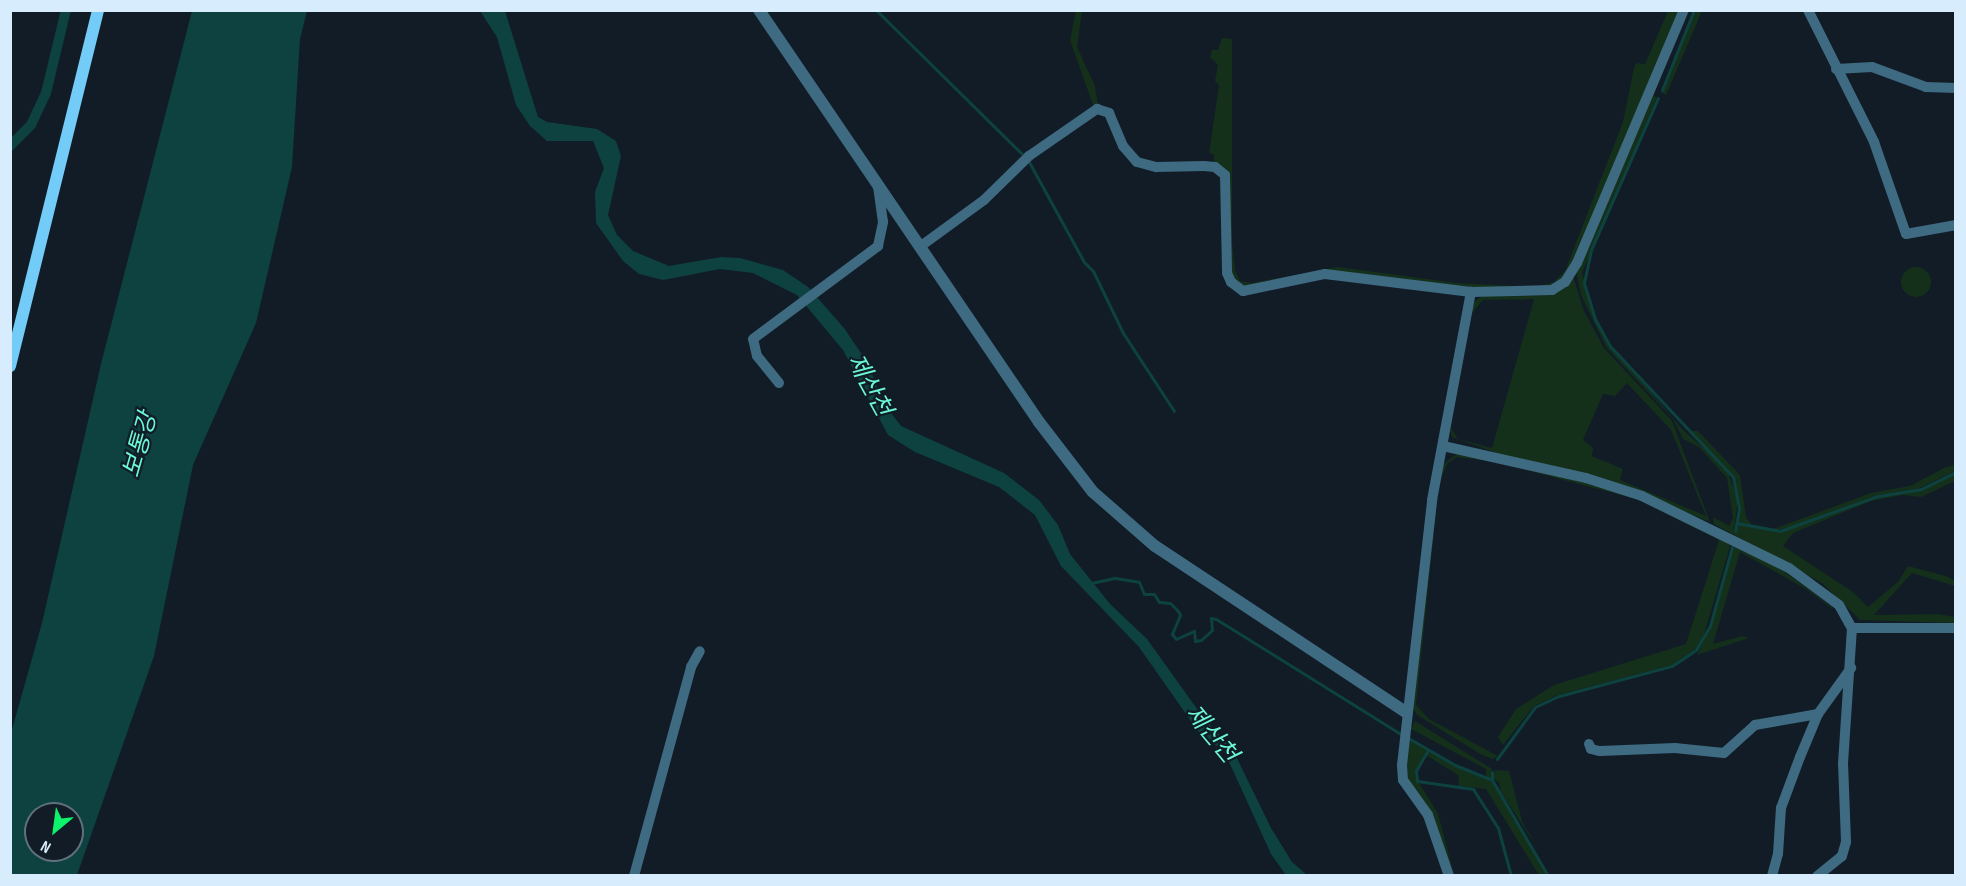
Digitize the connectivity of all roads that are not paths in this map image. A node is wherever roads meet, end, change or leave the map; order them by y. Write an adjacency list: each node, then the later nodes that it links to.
1 (98, 10): 11 (main road)
2 (759, 10): 7 (street)
3 (1684, 10): 10 (street)
4 (1808, 10): 5 (street)
5 (1836, 69): 6 (street); 8 (street)
6 (1956, 88)
7 (876, 178): 9 (street); 12 (street)
8 (1956, 225)
9 (921, 246): 10 (street); 18 (street)
10 (1471, 292): 13 (street)
11 (10, 366)
12 (779, 383)
13 (1443, 446): 14 (street); 18 (street)
14 (1852, 628): 15 (street); 17 (street)
15 (1956, 628)
16 (700, 651): 21 (street)
17 (1851, 668): 19 (street); 24 (street)
18 (1406, 712): 22 (street)
19 (1818, 714): 20 (street); 23 (street)
20 (1589, 744)
21 (634, 876)
22 (1449, 876)
23 (1772, 876)
24 (1817, 876)

